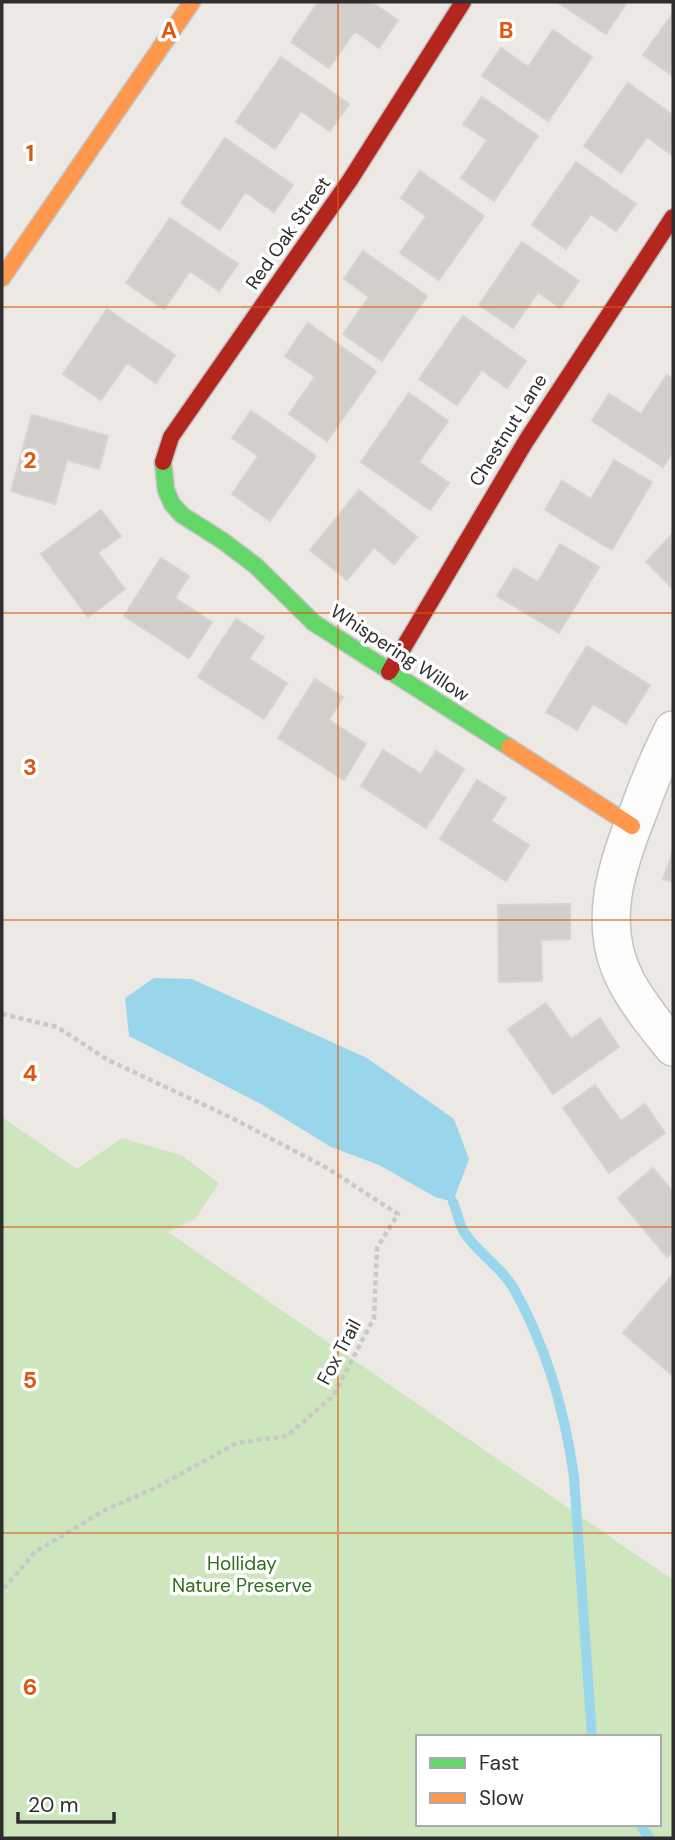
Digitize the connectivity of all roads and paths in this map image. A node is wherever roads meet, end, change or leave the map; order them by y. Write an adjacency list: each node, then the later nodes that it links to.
1 (463, 2): 5 (street, Red Oak Street)
2 (187, 4): 4 (street)
3 (673, 217): 6 (street, Chestnut Lane)
4 (2, 278)
5 (166, 491): 6 (street, Whispering Willow)
6 (389, 672): 8 (street, Whispering Willow)
7 (673, 730): 8 (street)
8 (632, 826): 10 (street)
9 (2, 1014): 11 (path, Fox Trail)
10 (673, 1047)
11 (2, 1591)

